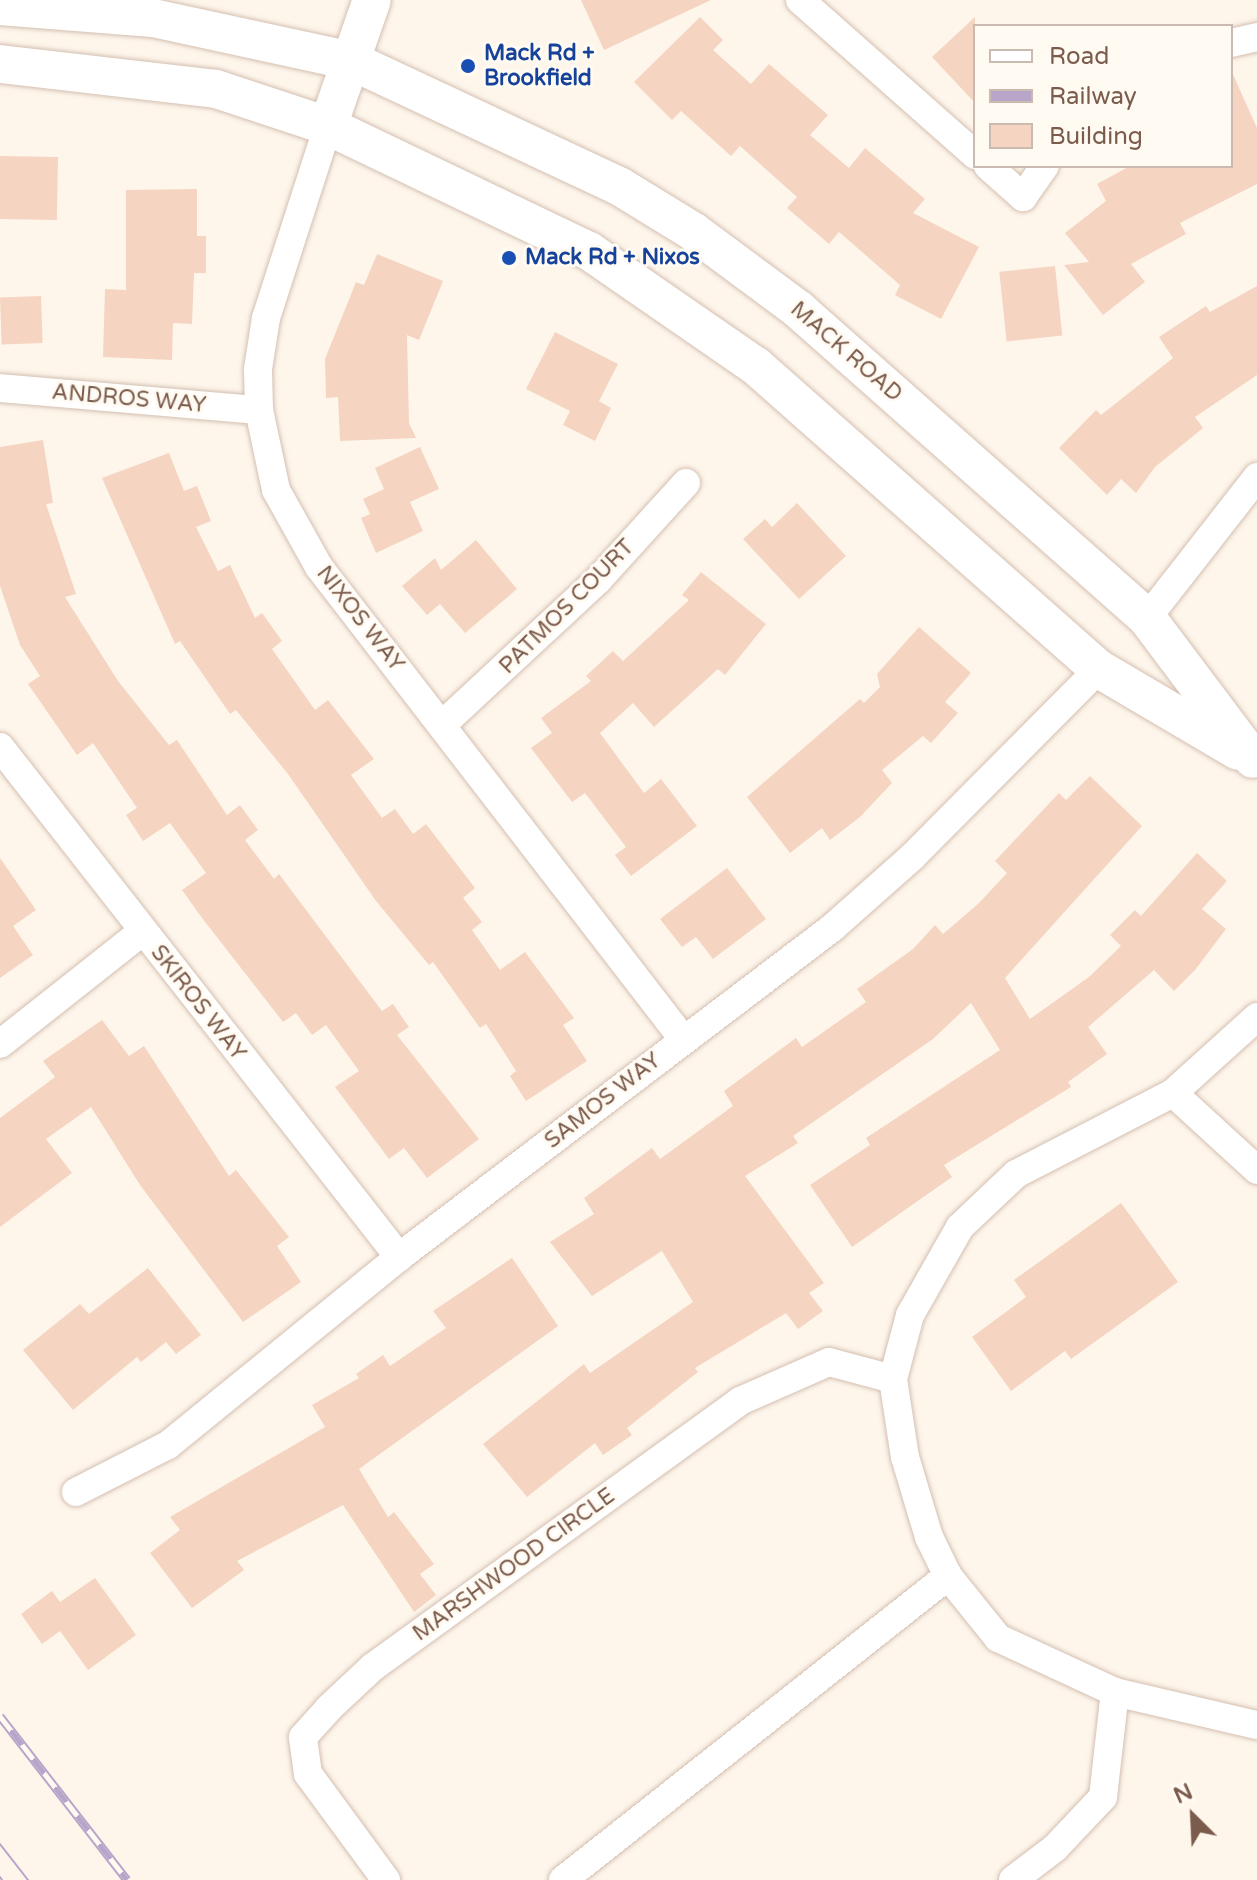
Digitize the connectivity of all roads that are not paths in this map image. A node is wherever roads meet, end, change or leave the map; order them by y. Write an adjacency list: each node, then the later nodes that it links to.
1 (372, 0): 6 (main road)
2 (800, 0): 9 (street)
3 (11, 4): 6 (main road, MACK ROAD)
4 (1257, 37): 5 (street)
5 (1233, 43)
6 (352, 61): 8 (main road); 16 (main road, MACK ROAD)
7 (0, 64): 8 (main road, MACK ROAD)
8 (328, 126): 13 (street, NIXOS WAY); 17 (main road, MACK ROAD)
9 (973, 153)
10 (990, 168): 11 (street)
11 (1044, 168)
12 (0, 388): 13 (street, ANDROS WAY)
13 (259, 410): 18 (street, NIXOS WAY)
14 (1257, 477): 16 (street)
15 (686, 483): 18 (street, PATMOS COURT)
16 (1147, 618): 20 (main road, MACK ROAD)
17 (1099, 669): 20 (main road, MACK ROAD); 23 (street, SAMOS WAY)
18 (443, 724): 23 (street, NIXOS WAY)
19 (0, 747): 21 (street, SKIROS WAY)
20 (1255, 761)
21 (142, 932): 24 (street); 27 (street, SKIROS WAY)
22 (1257, 1017): 25 (street)
23 (683, 1039): 27 (street, SAMOS WAY)
24 (0, 1044)
25 (1173, 1093): 26 (street); 28 (street)
26 (1257, 1170)
27 (399, 1257): 29 (street, SAMOS WAY)
28 (893, 1379): 30 (street); 33 (street, MARSHWOOD CIRCLE)
29 (76, 1492)
30 (948, 1576): 31 (street); 34 (street)
31 (1115, 1692): 32 (street); 35 (street)
32 (1257, 1725)
33 (386, 1880)
34 (563, 1880)
35 (1013, 1880)

